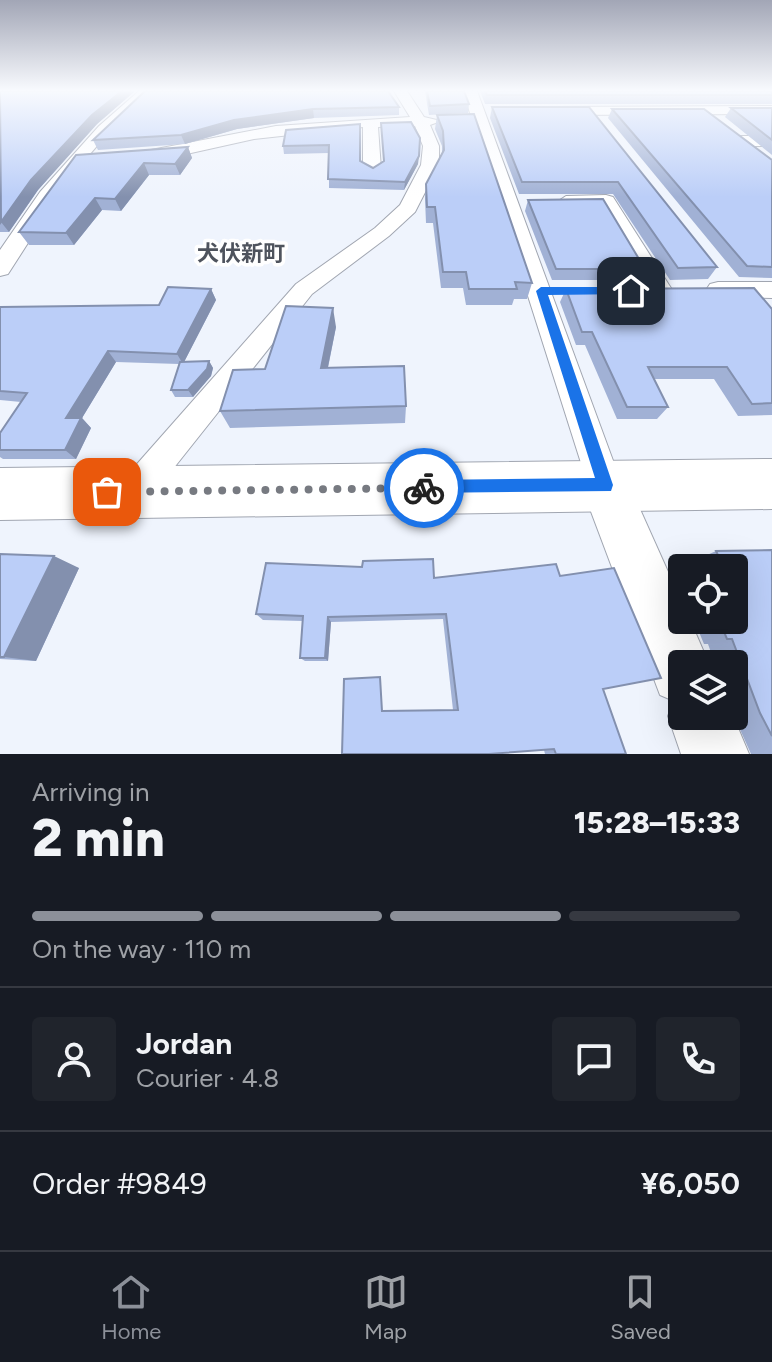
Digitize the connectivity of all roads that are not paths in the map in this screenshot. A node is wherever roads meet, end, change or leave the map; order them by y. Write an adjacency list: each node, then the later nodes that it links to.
1 (106, 126): 13 (street)
2 (313, 126): 11 (street)
3 (370, 126): 15 (street)
4 (421, 126): 27 (street)
5 (475, 126): 16 (street)
6 (603, 126): 8 (street)
7 (722, 126): 9 (street)
8 (610, 135)
9 (740, 141): 10 (street); 14 (street)
10 (772, 141)
11 (134, 156)
12 (106, 157): 13 (street)
13 (77, 159): 18 (street)
14 (761, 159)
15 (372, 169)
16 (509, 203): 20 (street); 23 (street)
17 (713, 266): 19 (street)
18 (0, 269)
19 (732, 290): 23 (street); 24 (street)
20 (541, 291): 21 (street); 26 (street)
21 (571, 291)
22 (631, 291): 23 (street)
23 (661, 291)
24 (771, 291)
25 (772, 484): 26 (main road)
26 (605, 485): 27 (main road); 29 (street)
27 (134, 492): 28 (main road)
28 (0, 494)
29 (673, 650)
30 (706, 730): 31 (street)
31 (715, 754)

